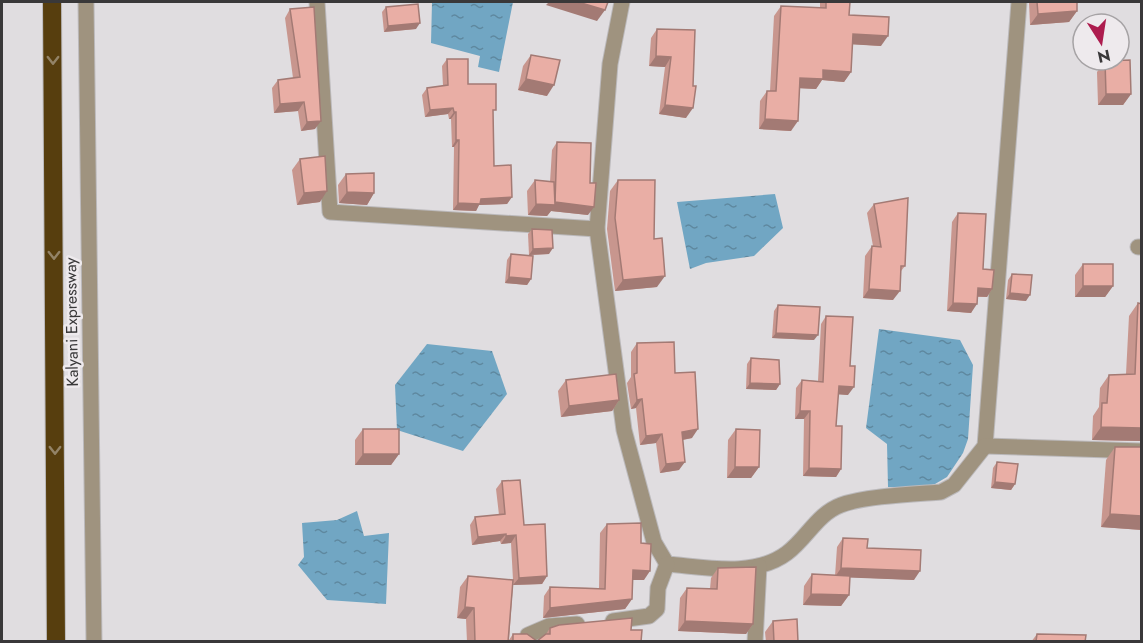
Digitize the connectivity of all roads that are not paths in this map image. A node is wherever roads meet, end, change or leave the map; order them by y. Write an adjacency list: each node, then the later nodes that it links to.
1 (52, 2): 11 (highway, Kalyani Expressway, one-way to 11)
2 (86, 2): 12 (street, Kalyani Expressway)
3 (317, 2): 6 (street)
4 (622, 2): 6 (street)
5 (1019, 2): 7 (street)
6 (597, 229): 9 (street)
7 (985, 446): 8 (street); 10 (street)
8 (1142, 451)
9 (667, 564): 10 (street); 13 (street)
10 (759, 566): 14 (street)
11 (56, 642)
12 (94, 642)
13 (529, 642)
14 (755, 642)

